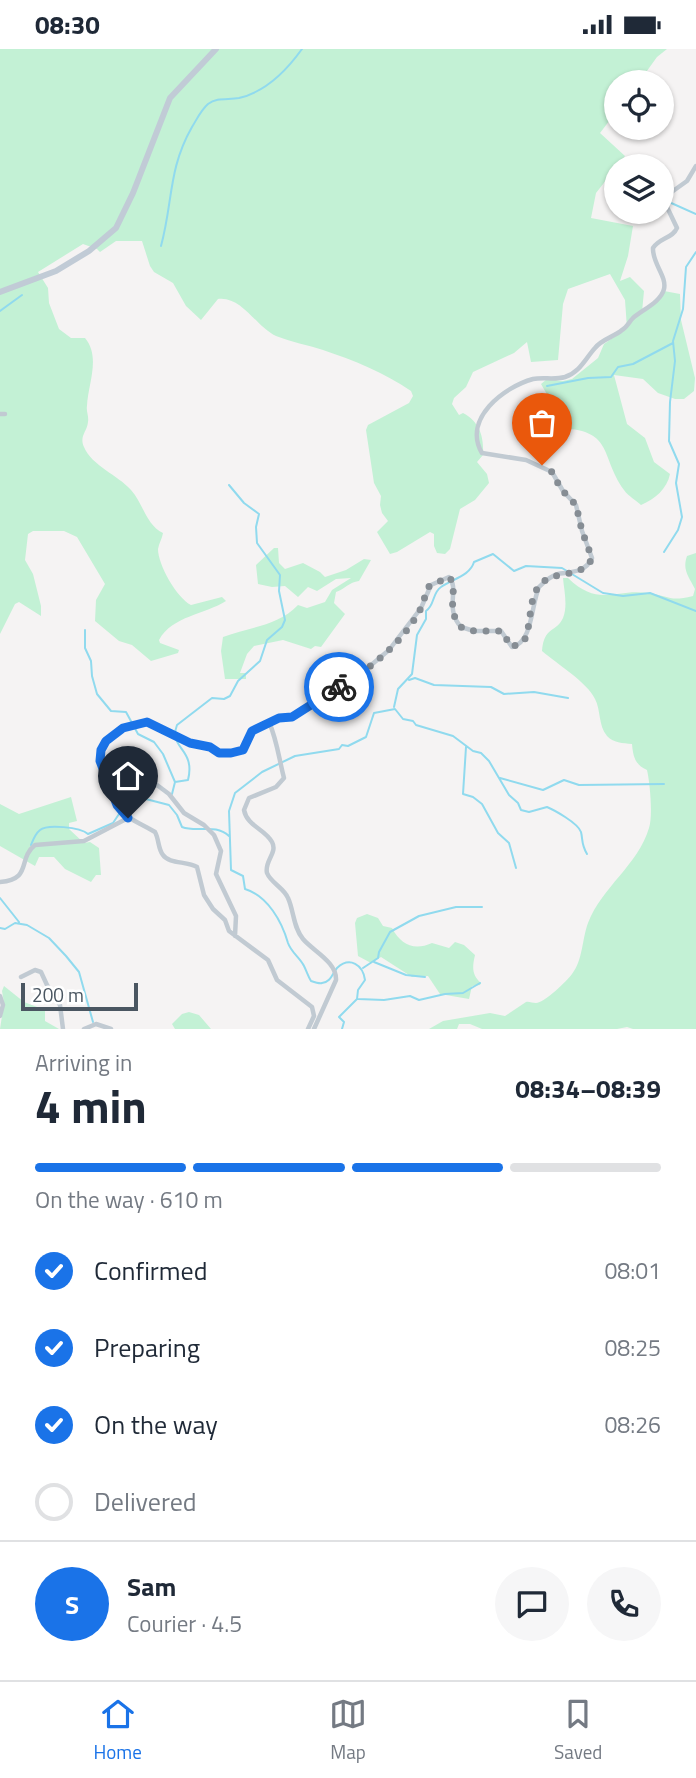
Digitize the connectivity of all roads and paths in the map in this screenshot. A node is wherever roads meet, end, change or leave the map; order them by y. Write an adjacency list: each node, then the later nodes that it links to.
1 (216, 49): 3 (street)
2 (696, 166): 4 (street)
3 (0, 292)
4 (269, 722): 5 (street); 16 (street)
5 (113, 794): 6 (street); 8 (street)
6 (128, 818): 7 (street); 8 (street)
7 (0, 882)
8 (235, 937): 15 (street)
9 (21, 977): 12 (street)
10 (0, 996): 11 (street)
11 (0, 1016)
12 (63, 1029)
13 (85, 1029): 14 (street)
14 (111, 1029)
15 (308, 1029)
16 (314, 1029)

